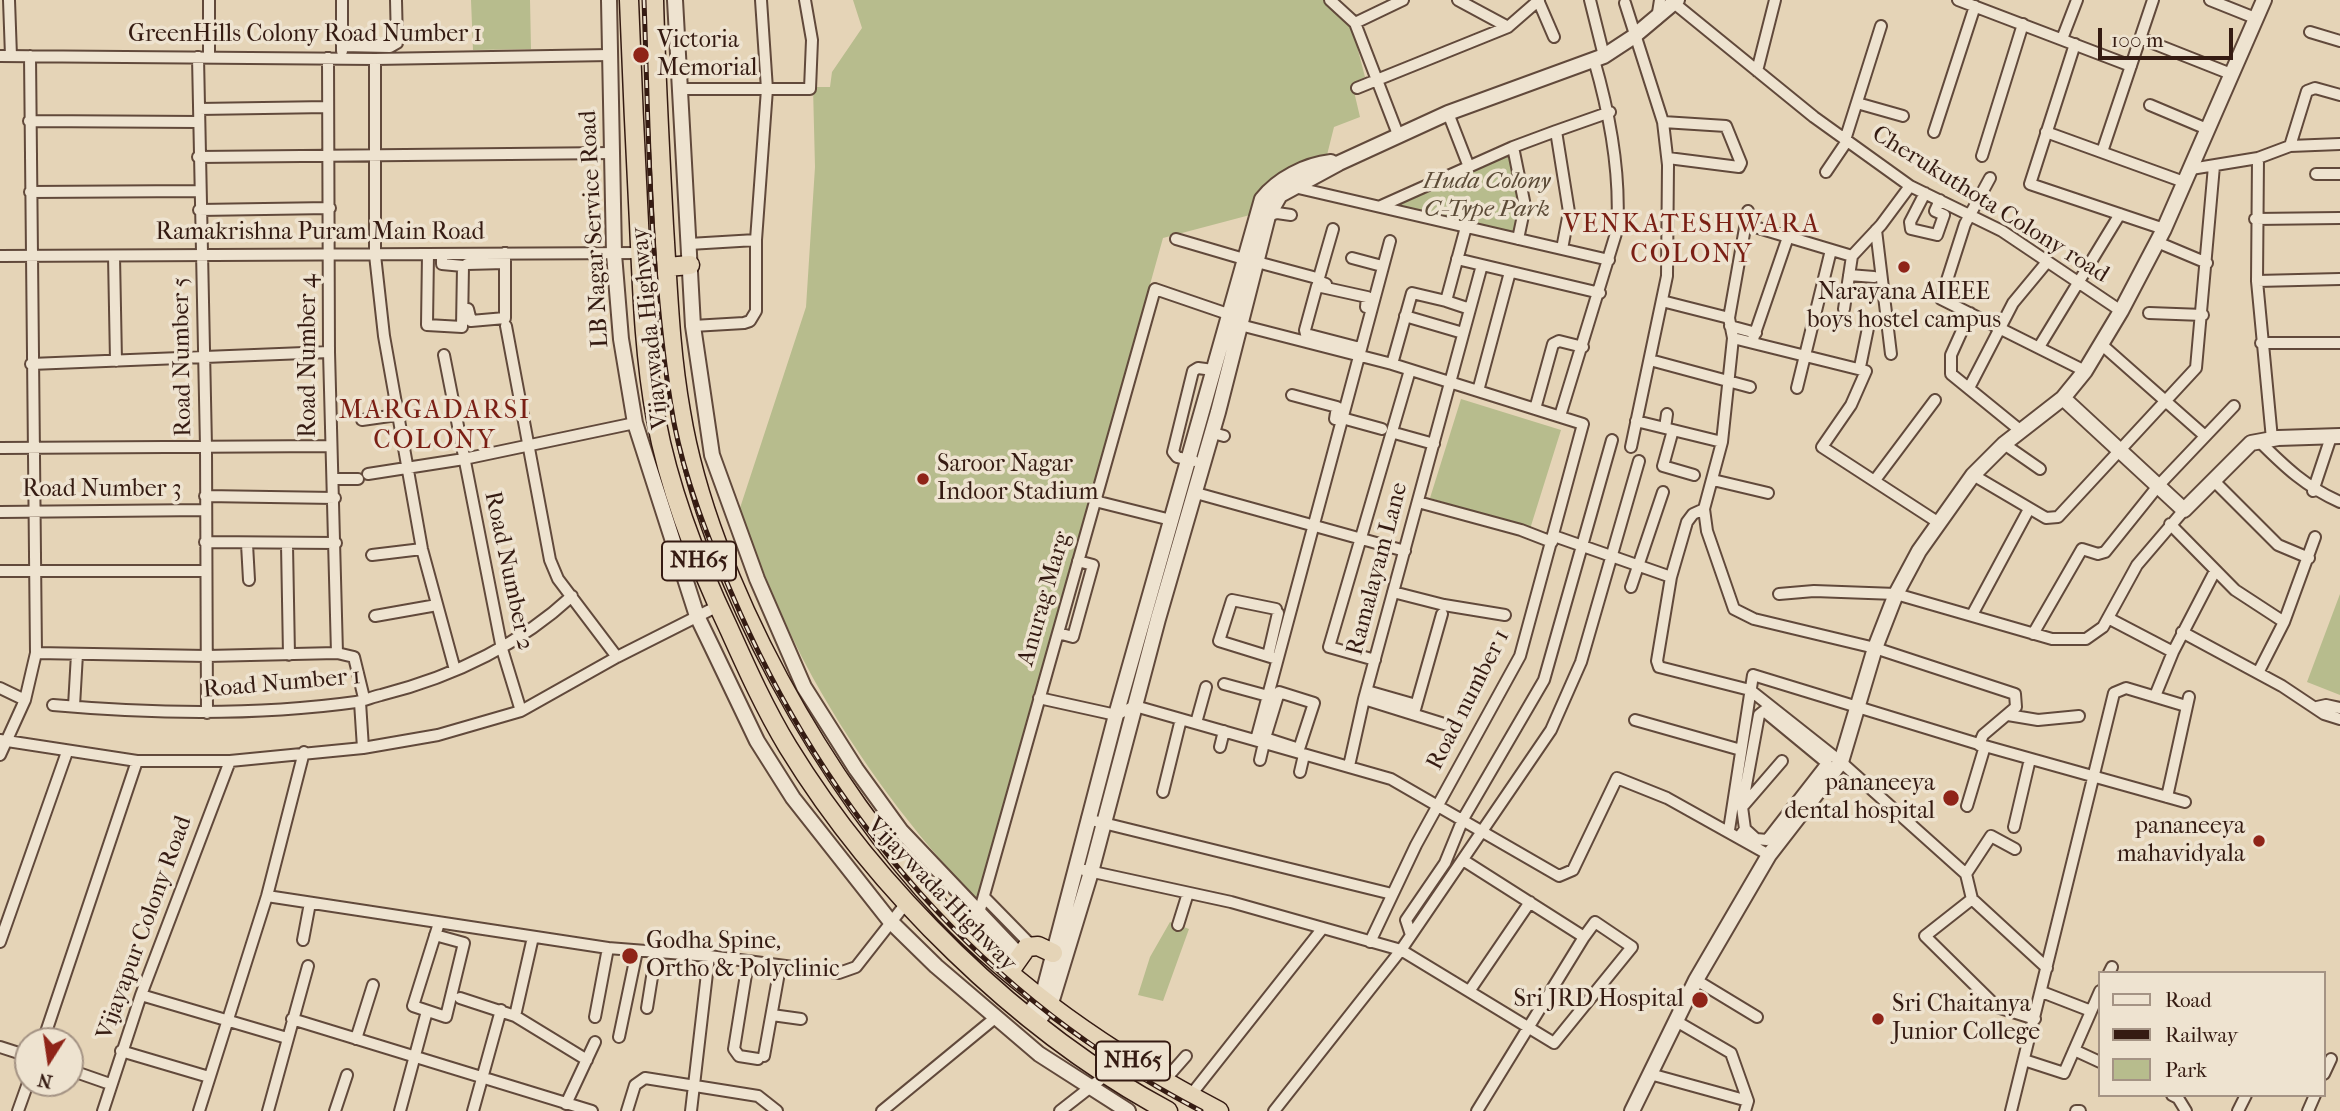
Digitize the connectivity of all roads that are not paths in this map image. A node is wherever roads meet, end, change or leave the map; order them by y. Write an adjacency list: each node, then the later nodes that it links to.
1 (9, 0): 41 (street)
2 (209, 0): 43 (street, Road Number 5)
3 (342, 0): 39 (street)
4 (399, 0): 39 (street); 45 (street)
5 (609, 0): 40 (street, LB Nagar Service Road)
6 (629, 0): 121 (highway, Vijaywada Highway / NH65)
7 (654, 0): 143 (highway, Vijaywada Highway / NH65)
8 (675, 0): 53 (street)
9 (761, 0): 54 (street)
10 (805, 0): 54 (street)
11 (1330, 0): 26 (street)
12 (1352, 0): 26 (street)
13 (1403, 0): 28 (street)
14 (1458, 0): 31 (street)
15 (1539, 0): 31 (street); 33 (street)
16 (1590, 0): 46 (street)
17 (1775, 0): 49 (street)
18 (1958, 0): 25 (street)
19 (2077, 0): 36 (street)
20 (2153, 0): 35 (street)
21 (2210, 0): 27 (street)
22 (2264, 0): 27 (street)
23 (1670, 1): 34 (street); 49 (street, Cherukuthota Colony road)
24 (1625, 3): 34 (street)
25 (1975, 6): 29 (street); 68 (street)
26 (1345, 12): 28 (street)
27 (2255, 18): 50 (street)
28 (1355, 23): 51 (street)
29 (2023, 24): 36 (street); 78 (street)
30 (1881, 26): 56 (street)
31 (1508, 27): 51 (street)
32 (2311, 32): 37 (street)
33 (1554, 37)
34 (1633, 37): 46 (street); 65 (street)
35 (2140, 37): 48 (street); 50 (street)
36 (2062, 39): 38 (street)
37 (2340, 41)
38 (2076, 44): 48 (street); 69 (street)
39 (342, 52): 44 (street, GreenHills Colony Road Number 1); 47 (street, GreenHills Colony Road Number 1)
40 (610, 55): 45 (street, GreenHills Colony Road Number 1); 76 (street, LB Nagar Service Road)
41 (5, 56): 42 (street, GreenHills Colony Road Number 1)
42 (30, 56): 43 (street, GreenHills Colony Road Number 1); 63 (street)
43 (203, 57): 44 (street, GreenHills Colony Road Number 1); 59 (street, Road Number 5)
44 (328, 58): 58 (street, Road Number 4)
45 (400, 58): 47 (street, GreenHills Colony Road Number 1)
46 (1599, 58): 60 (street); 61 (street)
47 (374, 59): 77 (street)
48 (2131, 66): 75 (street)
49 (1757, 71): 71 (street, Cherukuthota Colony road)
50 (2231, 74): 66 (street)
51 (1377, 79): 52 (street); 70 (street)
52 (1357, 88)
53 (680, 89): 54 (street); 118 (street)
54 (767, 89): 116 (street)
55 (2340, 95): 74 (street)
56 (1857, 103): 62 (street); 71 (street)
57 (2150, 105): 66 (street)
58 (328, 107): 59 (street); 80 (street, Road Number 4)
59 (199, 109): 64 (street, Road Number 5)
60 (1610, 112): 67 (street); 136 (street)
61 (1448, 113): 70 (street); 85 (street)
62 (1903, 116)
63 (29, 121): 64 (street); 95 (street)
64 (199, 121): 79 (street, Road Number 5)
65 (1663, 122): 82 (street); 82 (street)
66 (2207, 129): 90 (street)
67 (1556, 131): 73 (street); 119 (street)
68 (1934, 132)
69 (2046, 132): 75 (street); 103 (street)
70 (1399, 137): 83 (street)
71 (1846, 141): 86 (street); 92 (street, Cherukuthota Colony road)
72 (2340, 144): 74 (street)
73 (1513, 146): 85 (street); 115 (street)
74 (2290, 146): 81 (street)
75 (2102, 152): 90 (street)
76 (613, 153): 77 (street); 124 (street, LB Nagar Service Road)
77 (374, 156): 80 (street); 127 (street)
78 (1982, 156)
79 (198, 157): 80 (street); 94 (street, Road Number 5)
80 (328, 157): 99 (street, Road Number 4)
81 (2258, 158): 84 (street); 107 (street)
82 (1668, 161): 89 (street); 154 (street)
83 (1339, 163): 93 (street); 104 (street)
84 (2214, 166): 90 (street); 139 (street)
85 (1469, 167): 98 (street)
86 (1826, 172)
87 (2316, 174): 88 (street)
88 (2340, 174)
89 (1745, 175)
90 (2187, 176): 112 (street)
91 (1990, 178): 102 (street)
92 (1910, 186): 96 (street, Cherukuthota Colony road); 111 (street)
93 (1294, 187): 98 (street); 104 (street)
94 (199, 191): 95 (street); 100 (street, Road Number 5)
95 (30, 192): 129 (street)
96 (1925, 192): 97 (street, Cherukuthota Colony road); 97 (street)
97 (1940, 200): 102 (street, Cherukuthota Colony road)
98 (1381, 206): 108 (street)
99 (330, 208): 100 (street); 126 (street, Road Number 4)
100 (200, 210): 125 (street, Road Number 5)
101 (1748, 211): 163 (street)
102 (1970, 214): 138 (street, Cherukuthota Colony road); 158 (street)
103 (2120, 214): 112 (street); 150 (street)
104 (1263, 215): 105 (street); 137 (street)
105 (1291, 215)
106 (2340, 218): 107 (street)
107 (2255, 219): 149 (street)
108 (1466, 227): 115 (street); 135 (street)
109 (1755, 227): 113 (street)
110 (1333, 229): 152 (street)
111 (1876, 230): 131 (street); 180 (street)
112 (2161, 236): 139 (street); 157 (street)
113 (1788, 237): 120 (street); 170 (street)
114 (1177, 239): 137 (street)
115 (1518, 239): 119 (street)
116 (756, 240): 118 (street); 165 (street)
117 (1390, 241): 142 (street)
118 (689, 244): 140 (street)
119 (1562, 249): 136 (street)
120 (1831, 250): 131 (street); 179 (street)
121 (640, 253): 124 (street, Ramakrishna Puram Main Road); 237 (highway, Vijaywada Highway / NH65)
122 (428, 254): 123 (street, Ramakrishna Puram Main Road); 123 (street); 127 (street, Ramakrishna Puram Main Road)
123 (442, 254): 134 (street, Ramakrishna Puram Main Road)
124 (614, 254): 132 (street, Ramakrishna Puram Main Road); 208 (street, LB Nagar Service Road)
125 (201, 255): 126 (street, Ramakrishna Puram Main Road); 130 (street, Ramakrishna Puram Main Road); 182 (street, Road Number 5)
126 (330, 255): 127 (street, Ramakrishna Puram Main Road); 178 (street, Road Number 4)
127 (375, 255): 203 (street)
128 (0, 256): 129 (street, Ramakrishna Puram Main Road)
129 (30, 256): 130 (street, Ramakrishna Puram Main Road); 185 (street)
130 (114, 256): 184 (street)
131 (1852, 256): 145 (street)
132 (505, 258): 134 (street, Ramakrishna Puram Main Road); 134 (street)
133 (1352, 258): 142 (street)
134 (467, 259)
135 (1457, 259): 141 (street); 153 (street)
136 (1609, 260): 151 (street)
137 (1251, 261): 146 (street); 160 (street); 166 (street)
138 (2047, 262): 150 (street, Cherukuthota Colony road); 167 (street)
139 (2207, 263): 161 (street)
140 (690, 265): 143 (highway); 165 (street)
141 (1482, 265): 144 (street); 155 (street, Ramalayam Lane)
142 (1382, 266): 152 (street)
143 (667, 267): 232 (highway, Vijaywada Highway / NH65)
144 (1510, 272): 151 (street); 195 (street)
145 (1849, 275): 147 (street); 156 (street)
146 (1313, 277)
147 (1874, 277)
148 (2340, 279): 149 (street)
149 (2257, 281): 172 (street)
150 (2078, 283): 157 (street, Cherukuthota Colony road); 176 (street)
151 (1600, 293): 175 (street)
152 (1374, 297): 177 (street)
153 (1446, 301): 155 (street); 162 (street)
154 (1662, 301): 163 (street); 183 (street)
155 (1470, 309): 169 (street, Ramalayam Lane)
156 (1844, 309)
157 (2121, 311): 174 (street)
158 (1970, 313): 167 (street); 194 (street)
159 (2149, 313): 161 (street)
160 (1228, 314): 166 (street); 229 (street); 251 (street, Anurag Marg)
161 (2203, 315): 199 (street)
162 (1405, 316): 169 (street); 186 (street)
163 (1730, 322): 170 (street); 171 (street)
164 (506, 326): 221 (street)
165 (693, 326): 402 (street)
166 (1240, 326): 177 (street); 231 (street)
167 (1999, 327): 176 (street); 194 (street)
168 (1868, 328): 187 (street)
169 (1464, 333): 191 (street, Ramalayam Lane)
170 (1754, 337): 171 (street); 179 (street)
171 (1733, 338): 190 (street)
172 (2261, 343): 173 (street); 217 (street)
173 (2340, 343)
174 (2101, 344): 189 (street); 199 (street)
175 (1583, 347): 201 (street); 204 (street)
176 (2039, 347): 189 (street)
177 (1358, 350): 177 (street); 186 (street); 205 (street)
178 (329, 352): 182 (street); 222 (street, Road Number 4)
179 (1805, 354): 187 (street); 193 (street)
180 (1891, 354)
181 (444, 355): 228 (street, Road Number 2)
182 (204, 357): 184 (street); 223 (street, Road Number 5)
183 (1650, 360): 190 (street); 207 (street)
184 (116, 361): 185 (street)
185 (31, 364): 226 (street)
186 (1392, 364): 188 (street)
187 (1860, 367): 240 (street)
188 (1410, 370): 191 (street); 265 (street)
189 (2085, 371): 197 (street)
190 (1730, 380): 192 (street); 218 (street)
191 (1450, 382): 195 (street); 219 (street, Ramalayam Lane)
192 (1750, 387)
193 (1797, 388)
194 (1969, 388): 210 (street)
195 (1478, 391): 201 (street)
196 (1292, 395): 215 (street)
197 (2063, 398): 210 (street); 227 (street)
198 (1935, 400): 240 (street)
199 (2166, 400): 213 (street); 227 (street)
200 (2234, 406): 213 (street)
201 (1535, 409): 204 (street)
202 (1667, 414): 212 (street)
203 (397, 415): 206 (street); 233 (street)
204 (1560, 416): 266 (street, Road number 1)
205 (1342, 418): 209 (street); 215 (street)
206 (362, 420)
207 (1636, 421): 212 (street); 224 (street)
208 (635, 423): 221 (street); 302 (street, LB Nagar Service Road)
209 (1382, 429)
210 (2021, 431): 220 (street)
211 (1398, 434): 219 (street)
212 (1675, 436): 218 (street); 235 (street)
213 (2205, 436): 242 (street)
214 (2335, 437): 217 (street); 244 (street)
215 (1332, 439): 263 (street)
216 (1612, 440): 271 (street)
217 (2265, 440): 241 (street); 244 (street)
218 (1722, 442): 239 (street)
219 (1434, 444): 252 (street, Ramalayam Lane)
220 (2004, 444): 234 (street); 236 (street)
221 (529, 445): 228 (street); 293 (street)
222 (331, 446): 223 (street); 238 (street, Road Number 4)
223 (206, 447): 226 (street); 248 (street, Road Number 5)
224 (1631, 447)
225 (0, 448): 226 (street)
226 (32, 448): 259 (street)
227 (2120, 451): 242 (street); 255 (street)
228 (464, 459): 233 (street); 311 (street, Road Number 2)
229 (1189, 460): 231 (street); 260 (street)
230 (1639, 461): 275 (street)
231 (1204, 464): 246 (street)
232 (695, 468): 237 (highway); 243 (highway, Vijaywada Highway / NH65)
233 (406, 469): 238 (street); 272 (street)
234 (2040, 469)
235 (1695, 475)
236 (1973, 475): 255 (street); 261 (street)
237 (670, 477): 250 (highway, Vijaywada Highway / NH65)
238 (334, 479): 249 (street, Road Number 4)
239 (1713, 480): 247 (street); 254 (street)
240 (1875, 480): 261 (street)
241 (2213, 480): 257 (street); 276 (street)
242 (2158, 486): 257 (street); 308 (street)
243 (701, 490): 250 (highway); 382 (highway, Vijaywada Highway / NH65)
244 (2314, 491): 253 (street)
245 (1663, 492): 280 (street)
246 (1196, 493): 263 (street); 288 (street)
247 (1769, 493)
248 (205, 496): 249 (street); 256 (street, Road Number 5)
249 (335, 498): 268 (street, Road Number 4)
250 (676, 499): 295 (highway, Vijaywada Highway / NH65)
251 (1095, 501): 260 (street); 278 (street, Anurag Marg)
252 (1418, 502): 266 (street); 273 (street, Ramalayam Lane)
253 (2340, 502)
254 (1704, 509): 286 (street); 312 (street)
255 (2029, 509): 300 (street)
256 (205, 510): 259 (street, Road Number 3); 267 (street, Road Number 5)
257 (2184, 510): 262 (street)
258 (0, 512): 259 (street, Road Number 3)
259 (33, 512): 281 (street)
260 (1171, 520): 285 (street)
261 (1938, 523): 292 (street)
262 (2170, 524): 284 (street); 303 (street)
263 (1313, 525): 265 (street); 298 (street)
264 (2315, 537): 276 (street)
265 (1362, 539): 273 (street); 321 (street)
266 (1553, 539): 271 (street); 377 (street, Road number 1)
267 (205, 542): 269 (street); 283 (street, Road Number 5)
268 (336, 543): 270 (street); 315 (street, Road Number 4)
269 (247, 544): 270 (street); 287 (street)
270 (287, 545): 317 (street)
271 (1582, 546): 275 (street); 381 (street)
272 (422, 549): 274 (street); 294 (street)
273 (1405, 551): 290 (street, Ramalayam Lane)
274 (372, 555)
275 (1612, 556): 280 (street); 385 (street)
276 (2309, 558): 305 (street)
277 (1104, 559): 279 (street)
278 (1078, 561): 279 (street); 307 (street, Anurag Marg)
279 (1093, 565): 307 (street)
280 (1638, 565): 286 (street); 289 (street)
281 (34, 570): 282 (street); 283 (street); 314 (street)
282 (0, 571)
283 (204, 571): 318 (street, Road Number 5)
284 (2215, 571): 305 (street); 306 (street)
285 (1154, 577): 288 (street); 344 (street)
286 (1671, 577): 328 (street)
287 (248, 580)
288 (1169, 582): 337 (street)
289 (1631, 587)
290 (1393, 592): 299 (street); 304 (street, Ramalayam Lane)
291 (1779, 594): 292 (street)
292 (1896, 594): 300 (street); 312 (street)
293 (572, 596): 311 (street, Road Number 1); 319 (street)
294 (437, 605): 301 (street); 323 (street)
295 (718, 606): 302 (street); 387 (highway, Vijaywada Highway / NH65)
296 (1383, 607): 304 (street)
297 (1442, 614): 341 (street)
298 (1280, 615): 320 (street); 320 (street)
299 (1505, 615)
300 (1972, 615): 308 (street)
301 (375, 616)
302 (697, 616): 319 (street); 403 (street, LB Nagar Service Road)
303 (2108, 618): 308 (street); 313 (street)
304 (1382, 621): 309 (street, Ramalayam Lane)
305 (2284, 622): 324 (street)
306 (2182, 632): 313 (street); 324 (street)
307 (1058, 633): 332 (street, Anurag Marg)
308 (2033, 634)
309 (1379, 637): 310 (street); 321 (street, Ramalayam Lane)
310 (1394, 639)
311 (502, 649): 323 (street, Road Number 1); 342 (street, Road Number 2)
312 (1875, 649): 338 (street); 345 (street)
313 (2172, 652): 331 (street)
314 (36, 653): 316 (street); 334 (street)
315 (337, 653): 317 (street); 333 (street)
316 (77, 654): 318 (street); 336 (street)
317 (289, 655): 318 (street)
318 (207, 656): 343 (street, Road Number 5)
319 (617, 657): 342 (street)
320 (1273, 657): 330 (street)
321 (1373, 661): 322 (street); 329 (street, Ramalayam Lane)
322 (1387, 667)
323 (455, 670): 333 (street, Road Number 1)
324 (2258, 673): 339 (street)
325 (1224, 684): 330 (street)
326 (1206, 687): 351 (street)
327 (0, 688): 334 (street)
328 (1750, 690): 338 (street); 359 (street); 369 (street)
329 (1366, 695): 341 (street); 370 (street, Ramalayam Lane)
330 (1268, 696): 350 (street)
331 (2155, 696): 372 (street); 374 (street)
332 (1039, 698): 344 (street); 397 (street, Anurag Marg)
333 (362, 700): 343 (street, Road Number 1); 358 (street)
334 (26, 701): 354 (street)
335 (53, 705): 336 (street, Road Number 1)
336 (74, 706): 343 (street, Road Number 1)
337 (1135, 706): 344 (street); 347 (street); 383 (street)
338 (1857, 706): 356 (street); 369 (street)
339 (2317, 707): 340 (street); 348 (street)
340 (2340, 708)
341 (1415, 709): 352 (street)
342 (521, 711): 358 (street)
343 (207, 713)
344 (1116, 715): 380 (street)
345 (2008, 715): 346 (street); 356 (street)
346 (2079, 716)
347 (1181, 719): 351 (street); 373 (street)
348 (2340, 719)
349 (1635, 720): 359 (street)
350 (1265, 722): 350 (street); 355 (street)
351 (1196, 723): 353 (street)
352 (1457, 728)
353 (1224, 731): 355 (street); 357 (street)
354 (4, 741): 360 (street); 362 (street)
355 (1260, 742): 363 (street); 364 (street)
356 (1982, 745): 365 (street); 378 (street)
357 (1220, 747)
358 (363, 748): 361 (street)
359 (1741, 750): 386 (street)
360 (67, 752): 366 (street); 412 (street)
361 (304, 752): 367 (street); 396 (street)
362 (0, 755)
363 (1304, 755): 370 (street); 371 (street)
364 (1261, 760)
365 (2030, 760): 372 (street); 384 (street)
366 (137, 761): 367 (street); 448 (street)
367 (230, 761): 429 (street, Vijayapur Colony Road)
368 (1782, 761): 379 (street)
369 (1841, 762): 376 (street); 393 (street)
370 (1349, 766): 377 (street)
371 (1300, 772)
372 (2093, 778): 374 (street); 424 (street)
373 (1163, 792)
374 (2166, 797): 375 (street)
375 (2185, 802)
376 (1798, 804): 379 (street); 386 (street); 389 (street)
377 (1437, 805): 381 (street); 395 (street, Road number 1)
378 (1967, 806)
379 (1742, 807): 386 (street)
380 (1087, 819): 383 (street); 391 (street)
381 (1463, 819): 385 (street); 408 (street)
382 (871, 824): 387 (highway); 420 (highway, Vijaywada Highway / NH65)
383 (1104, 824): 392 (street); 395 (street)
384 (2014, 827)
385 (1482, 832): 386 (street); 390 (street)
386 (1738, 832): 389 (street)
387 (852, 839): 399 (highway, Vijaywada Highway / NH65)
388 (2015, 849): 393 (street)
389 (1769, 855): 425 (street)
390 (1463, 860): 400 (street); 408 (street)
391 (1075, 869): 392 (street); 407 (street)
392 (1091, 872): 394 (street); 407 (street)
393 (1966, 874): 398 (street)
394 (1188, 893): 404 (street); 406 (street)
395 (1392, 894): 413 (street, Road number 1)
396 (267, 897): 401 (street); 444 (street)
397 (984, 897): 402 (street, Anurag Marg); 420 (street)
398 (1972, 899): 424 (street); 443 (street)
399 (907, 902): 403 (street); 445 (highway, Vijaywada Highway / NH65)
400 (1530, 902): 410 (street); 427 (street)
401 (310, 903): 405 (street); 411 (street)
402 (979, 913): 420 (street)
403 (890, 921): 423 (street); 440 (street, LB Nagar Service Road)
404 (1178, 925)
405 (441, 928): 409 (street); 434 (street); 434 (street)
406 (1322, 929): 413 (street); 472 (street)
407 (1066, 930): 418 (street); 432 (street)
408 (1411, 935): 415 (street)
409 (533, 937): 414 (street); 436 (street)
410 (1584, 937): 447 (street); 447 (street)
411 (303, 940)
412 (0, 942)
413 (1370, 942): 415 (street)
414 (608, 948): 416 (street); 438 (street)
415 (1401, 950): 427 (street); 490 (street)
416 (637, 951): 417 (street); 449 (street)
417 (656, 952): 419 (street); 433 (street)
418 (1053, 953): 420 (highway); 432 (street)
419 (709, 956): 421 (street); 470 (street)
420 (1020, 957): 432 (highway, Vijaywada Highway / NH65)
421 (748, 962): 423 (street); 437 (street)
422 (308, 966): 441 (street)
423 (780, 967): 437 (street)
424 (2047, 968): 428 (street)
425 (1696, 980): 439 (street); 446 (street)
426 (373, 985): 451 (street)
427 (1470, 990): 447 (street)
428 (2042, 992): 435 (street); 443 (street)
429 (141, 995): 444 (street); 454 (street, Vijayapur Colony Road)
430 (2098, 995): 435 (street)
431 (460, 998): 436 (street)
432 (1045, 1002): 445 (street); 468 (highway, Vijaywada Highway / NH65)
433 (648, 1008)
434 (427, 1011): 456 (street)
435 (2091, 1011): 453 (street)
436 (507, 1013): 458 (street); 467 (street)
437 (772, 1015): 442 (street)
438 (595, 1017)
439 (1758, 1017)
440 (995, 1018): 471 (street, LB Nagar Service Road); 485 (street)
441 (292, 1019): 450 (street); 451 (street)
442 (801, 1019)
443 (2035, 1019): 459 (street)
444 (226, 1020): 450 (street); 466 (street)
445 (1031, 1021): 465 (highway, Vijaywada Highway / NH65)
446 (1675, 1021): 462 (street); 474 (street)
447 (1529, 1026): 491 (street)
448 (48, 1027)
449 (619, 1037)
450 (287, 1038): 477 (street)
451 (356, 1039): 456 (street)
452 (595, 1042): 458 (street)
453 (2074, 1050): 459 (street); 460 (street)
454 (121, 1051): 466 (street); 469 (street, Vijayapur Colony Road)
455 (1186, 1056): 468 (street)
456 (415, 1057): 467 (street); 479 (street)
457 (2331, 1059): 461 (street)
458 (587, 1060): 473 (street)
459 (2024, 1060): 493 (street)
460 (2098, 1061)
461 (2326, 1070)
462 (1650, 1074): 474 (street); 492 (street)
463 (84, 1075): 469 (street)
464 (347, 1075): 478 (street)
465 (1106, 1075): 471 (street); 488 (highway, Vijaywada Highway / NH65)
466 (209, 1077): 476 (street)
467 (481, 1079): 473 (street); 480 (street)
468 (1164, 1081): 472 (highway, Vijaywada Highway / NH65)
469 (110, 1084): 475 (street, Vijayapur Colony Road)
470 (695, 1085): 482 (street); 483 (street); 484 (street)
471 (1089, 1088): 486 (street); 487 (street, LB Nagar Service Road)
472 (1190, 1096): 489 (highway, Vijaywada Highway / NH65)
473 (566, 1104): 481 (street)
474 (1747, 1106)
475 (103, 1111)
476 (199, 1111)
477 (268, 1111)
478 (335, 1111)
479 (400, 1111)
480 (473, 1111)
481 (592, 1111)
482 (627, 1111)
483 (691, 1111)
484 (777, 1111)
485 (883, 1111)
486 (1060, 1111)
487 (1128, 1111)
488 (1168, 1111)
489 (1219, 1111)
490 (1275, 1111)
491 (1477, 1111)
492 (1632, 1111)
493 (2011, 1111)

